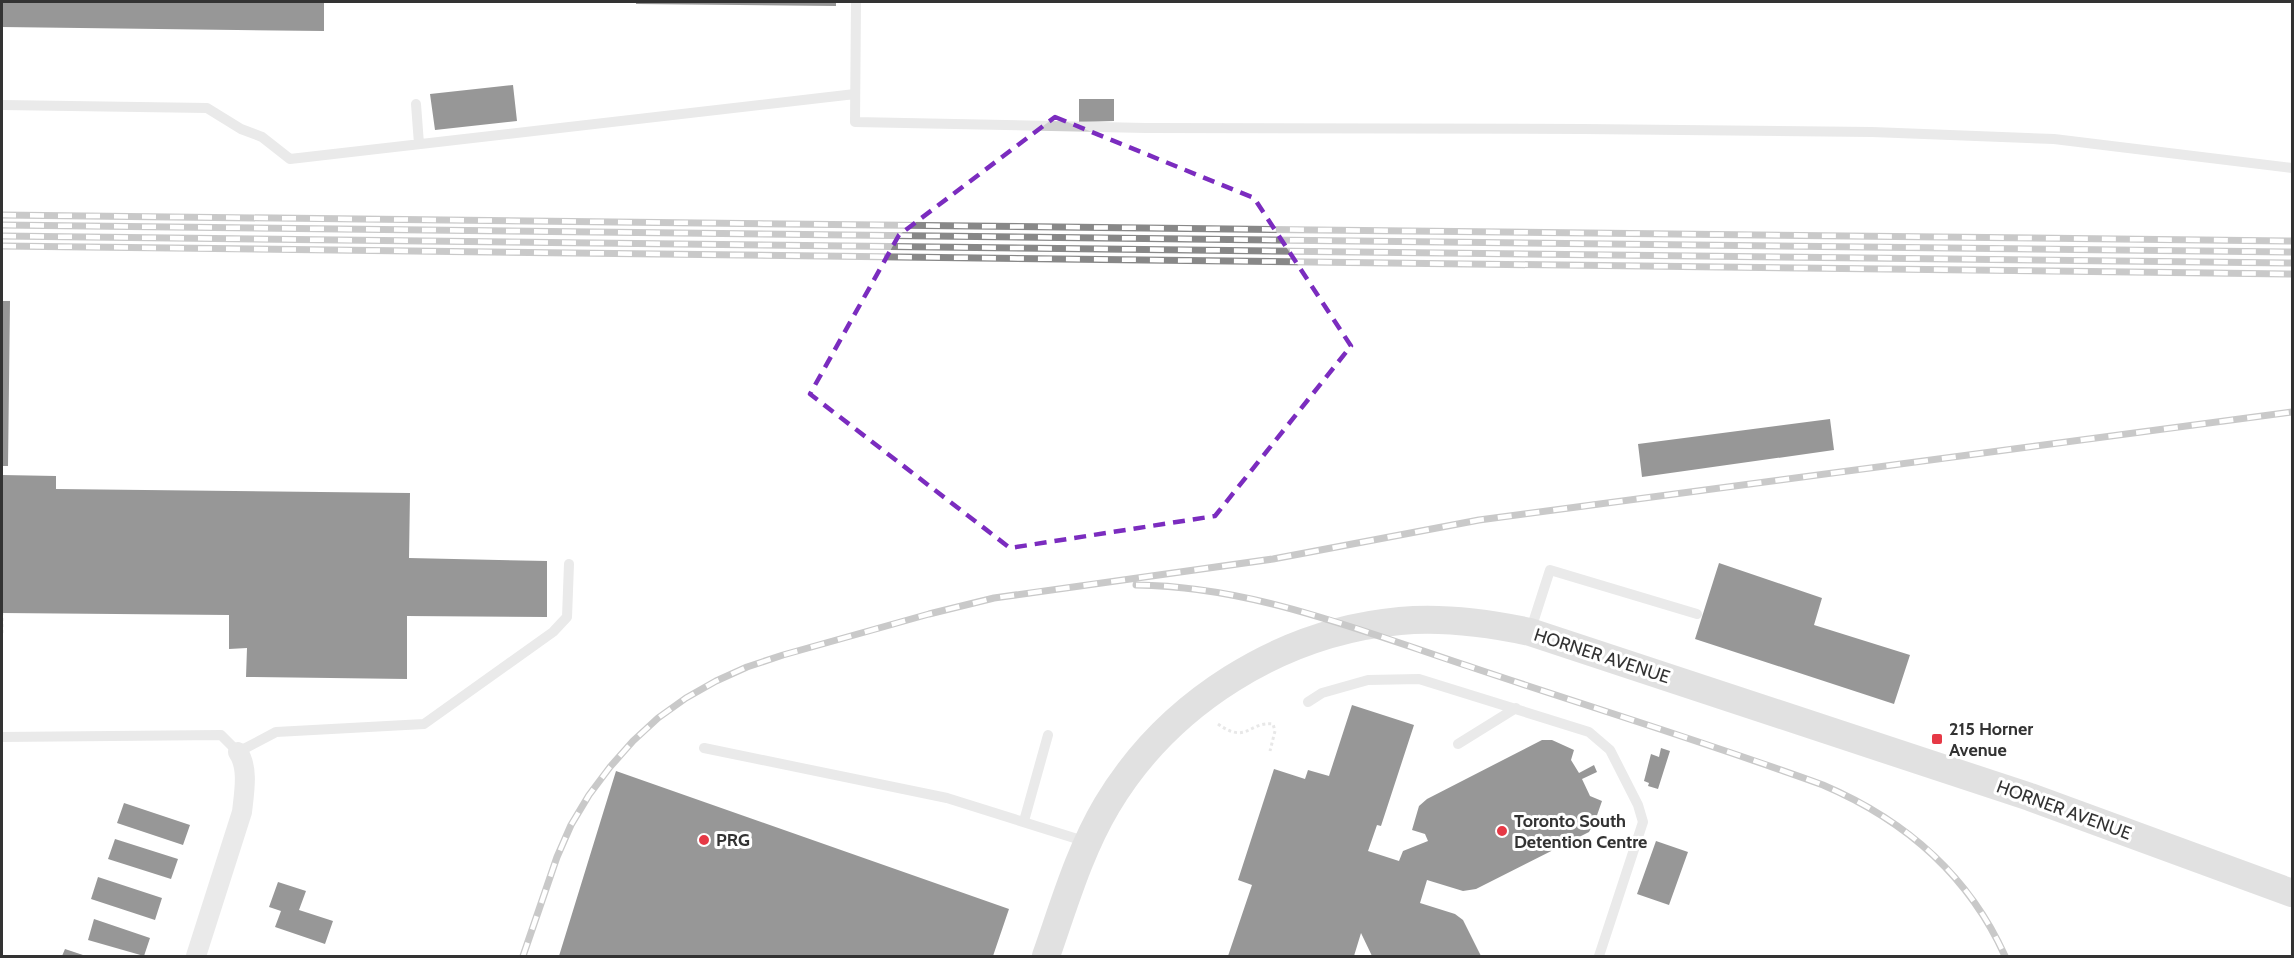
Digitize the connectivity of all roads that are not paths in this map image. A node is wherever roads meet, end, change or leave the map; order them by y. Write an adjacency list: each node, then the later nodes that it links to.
1 (856, 2): 2 (lane)
2 (855, 94): 5 (lane); 6 (lane)
3 (416, 104): 5 (lane)
4 (2, 105): 5 (lane)
5 (419, 144)
6 (2292, 168)
7 (569, 564): 16 (lane)
8 (1697, 615): 9 (lane)
9 (1530, 632): 18 (main road, HORNER AVENUE); 19 (main road, HORNER AVENUE)
10 (1308, 702): 11 (lane)
11 (1516, 708): 14 (lane); 22 (lane)
12 (1048, 735): 17 (lane)
13 (2, 737): 16 (lane)
14 (1458, 744)
15 (704, 748): 17 (lane)
16 (238, 752): 20 (street)
17 (1024, 821): 18 (lane)
18 (1087, 842): 21 (main road, HORNER AVENUE)
19 (2292, 893)
20 (195, 957)
21 (1046, 957)
22 (1599, 957)

